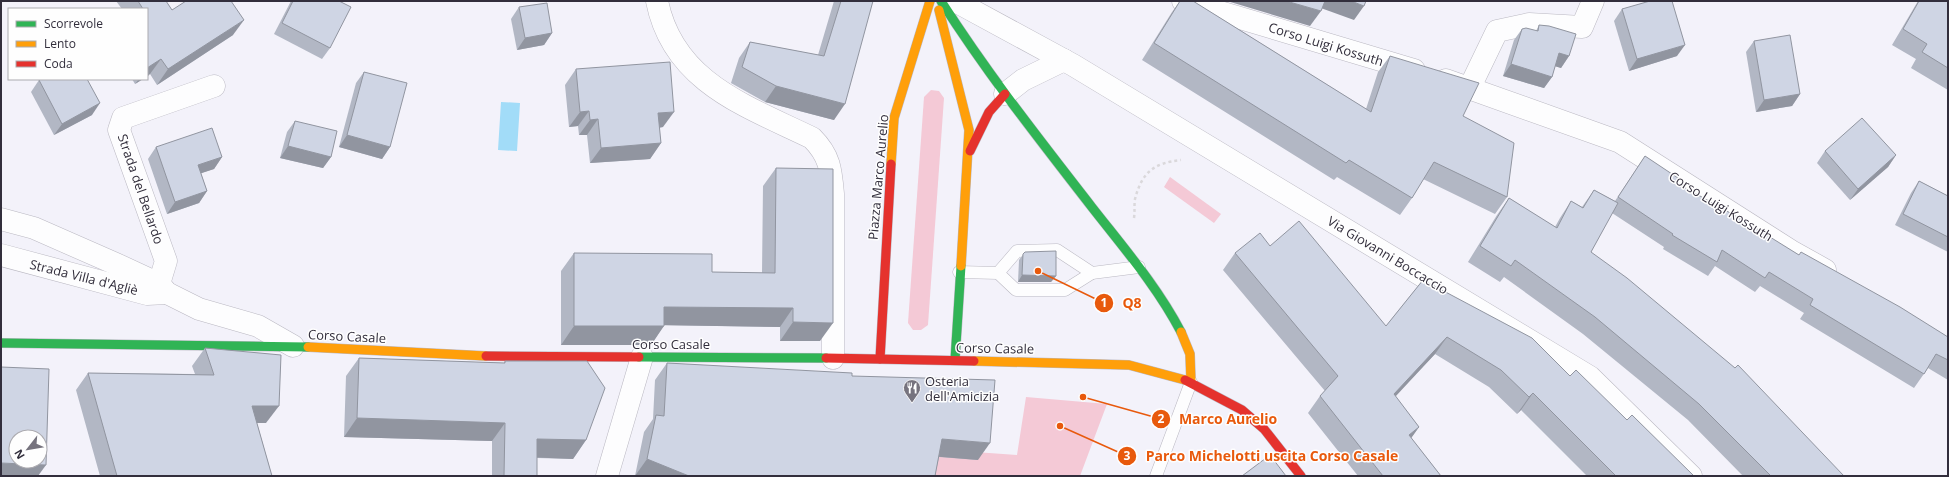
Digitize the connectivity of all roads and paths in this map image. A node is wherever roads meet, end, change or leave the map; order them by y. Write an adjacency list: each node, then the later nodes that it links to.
1 (657, 1): 26 (street)
2 (930, 1): 27 (main road, Piazza Marco Aurelio)
3 (936, 1): 13 (main road)
4 (941, 1): 11 (main road)
5 (955, 1): 8 (street, Via Giovanni Boccaccio)
6 (1183, 1): 10 (street, Corso Luigi Kossuth)
7 (1593, 1): 10 (street)
8 (1064, 60): 11 (street); 12 (street, Via Giovanni Boccaccio)
9 (214, 86): 22 (street, Strada del Bellardo)
10 (1470, 87): 21 (street, Corso Luigi Kossuth)
11 (1005, 94): 13 (main road); 15 (main road)
12 (1217, 152): 15 (path); 33 (street, Via Giovanni Boccaccio)
13 (969, 154): 18 (main road)
14 (1, 219): 22 (street)
15 (1128, 254): 17 (main road)
16 (1, 255): 22 (street, Strada Villa d'Agliè)
17 (1139, 267): 20 (lane); 29 (main road)
18 (959, 272): 19 (lane); 28 (main road)
19 (998, 273): 20 (lane); 20 (lane)
20 (1092, 273)
21 (1846, 281)
22 (163, 288): 24 (street)
23 (1, 343): 24 (main road, Corso Casale)
24 (293, 346): 25 (main road, Corso Casale)
25 (642, 357): 26 (main road, Corso Casale); 30 (street)
26 (833, 358): 27 (main road, Corso Casale)
27 (880, 360): 28 (main road, Corso Casale)
28 (955, 360): 29 (main road, Corso Casale)
29 (1191, 382): 31 (lane); 32 (main road, Corso Casale)
30 (607, 476)
31 (1156, 476)
32 (1301, 476)
33 (1691, 476)

